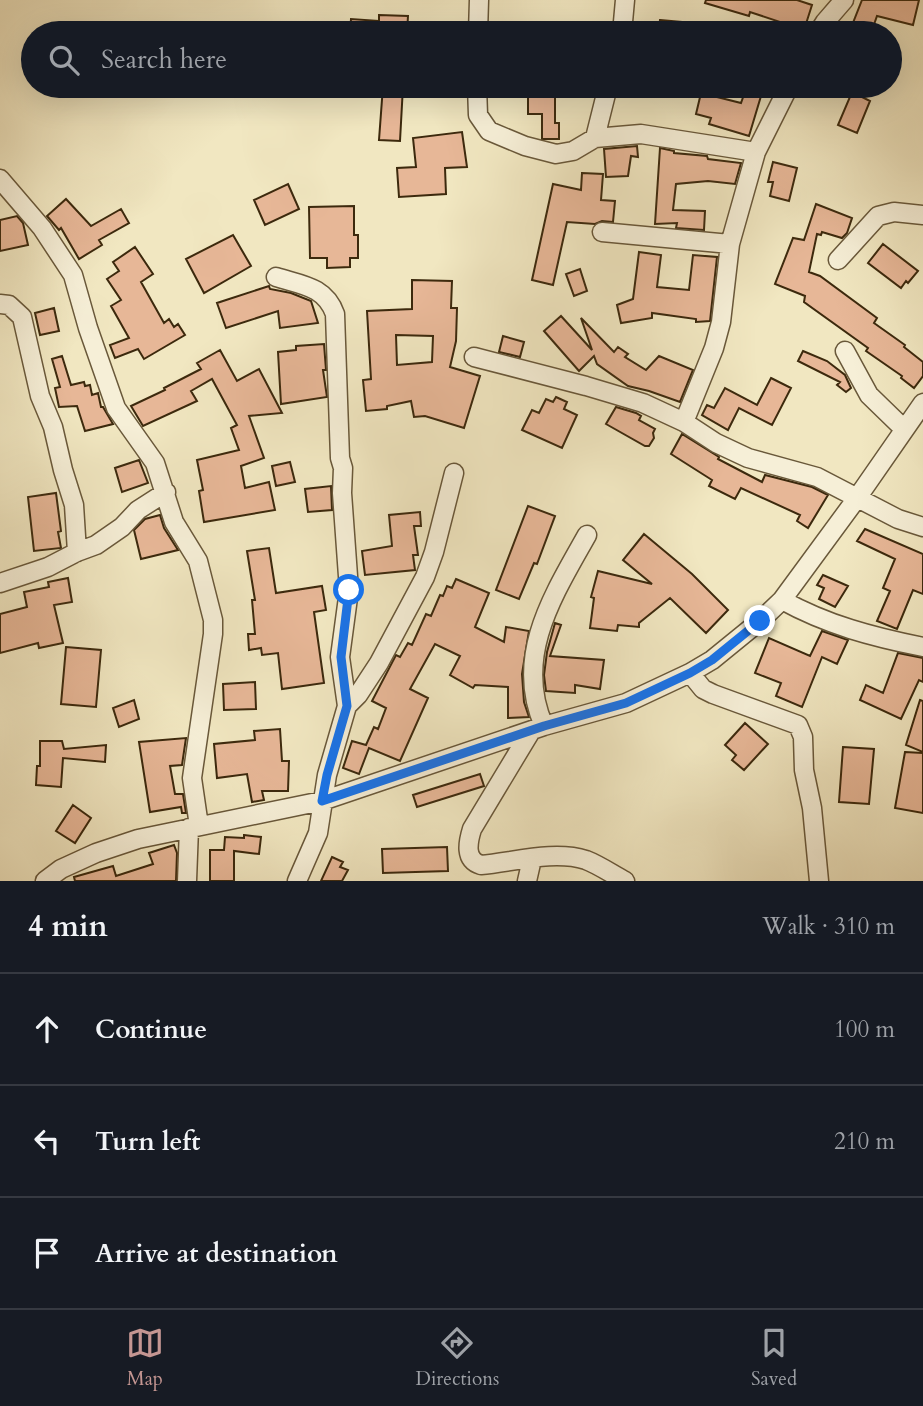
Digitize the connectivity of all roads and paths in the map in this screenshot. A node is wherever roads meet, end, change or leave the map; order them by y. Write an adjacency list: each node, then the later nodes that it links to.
1 (479, 0): 4 (street)
2 (625, 0): 5 (street)
3 (844, 0): 6 (street)
4 (478, 21)
5 (623, 21)
6 (825, 21)
7 (477, 98): 10 (street)
8 (605, 98): 10 (street)
9 (783, 98): 11 (street)
10 (595, 138): 11 (street)
11 (756, 152): 15 (street)
12 (0, 179): 25 (street)
13 (923, 215): 16 (street)
14 (602, 232): 15 (street)
15 (730, 244): 22 (street)
16 (838, 260)
17 (276, 277): 34 (street)
18 (0, 304): 29 (street)
19 (845, 351): 23 (street)
20 (474, 357): 22 (street)
21 (923, 403): 23 (street)
22 (684, 422): 26 (street)
23 (904, 429): 26 (street)
24 (454, 473): 34 (street)
25 (166, 492): 29 (street); 37 (street)
26 (857, 498): 27 (street); 31 (street)
27 (923, 527)
28 (587, 535): 35 (street)
29 (77, 552): 30 (street)
30 (0, 583)
31 (782, 600): 32 (street); 33 (street)
32 (923, 646)
33 (690, 673): 35 (street); 44 (street)
34 (347, 706): 36 (street)
35 (537, 729): 36 (street); 38 (street)
36 (322, 801): 37 (street); 41 (street)
37 (194, 827): 39 (street); 40 (street)
38 (532, 859): 42 (street); 43 (street)
39 (45, 881)
40 (187, 881)
41 (298, 881)
42 (527, 881)
43 (625, 881)
44 (819, 881)

